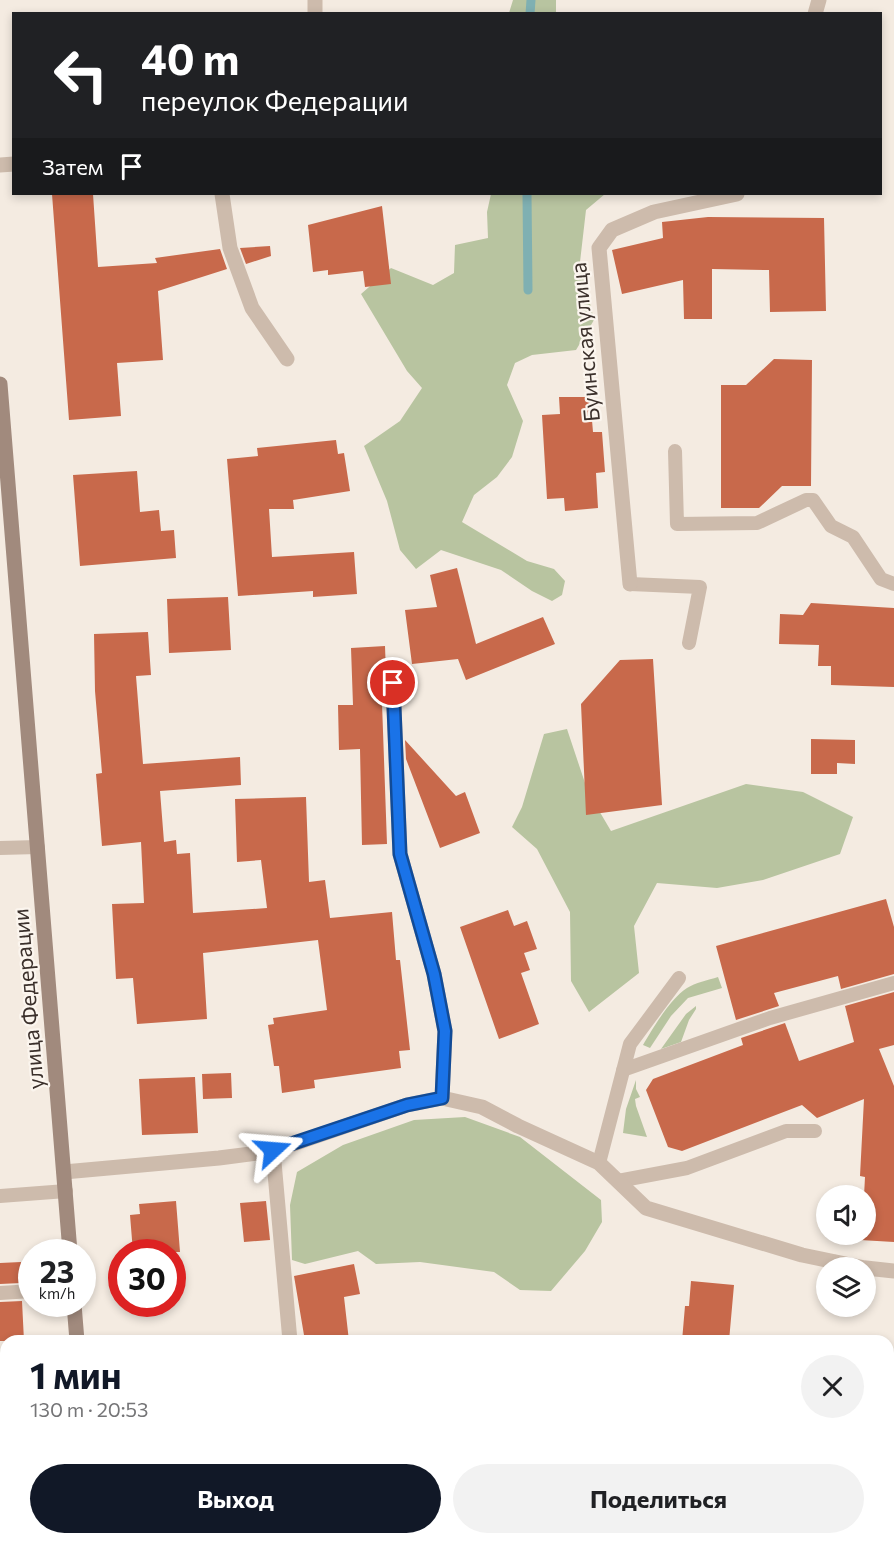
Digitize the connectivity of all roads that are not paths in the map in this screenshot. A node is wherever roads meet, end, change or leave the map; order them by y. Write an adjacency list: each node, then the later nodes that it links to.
1 (222, 195): 3 (street)
2 (732, 195): 6 (street, Буинская улица)
3 (287, 359)
4 (0, 384): 10 (main road, улица Федерации)
5 (675, 451): 7 (lane)
6 (630, 584): 8 (lane)
7 (894, 584)
8 (689, 643)
9 (393, 683): 15 (street)
10 (38, 847): 11 (lane); 19 (main road, улица Федерации)
11 (0, 848)
12 (679, 978): 14 (lane)
13 (894, 983): 14 (lane)
14 (623, 1070): 18 (lane)
15 (442, 1098): 17 (street); 18 (street)
16 (815, 1131): 20 (lane)
17 (273, 1150): 19 (street); 31 (street)
18 (599, 1163): 20 (street)
19 (64, 1172): 21 (main road, улица Федерации)
20 (618, 1181): 24 (street)
21 (66, 1191): 22 (lane); 23 (main road, улица Федерации)
22 (0, 1196)
23 (69, 1239)
24 (816, 1258)
25 (876, 1269): 26 (street)
26 (894, 1271)
27 (18, 1292): 28 (lane)
28 (0, 1293)
29 (75, 1317): 30 (main road)
30 (77, 1335)
31 (289, 1335)

